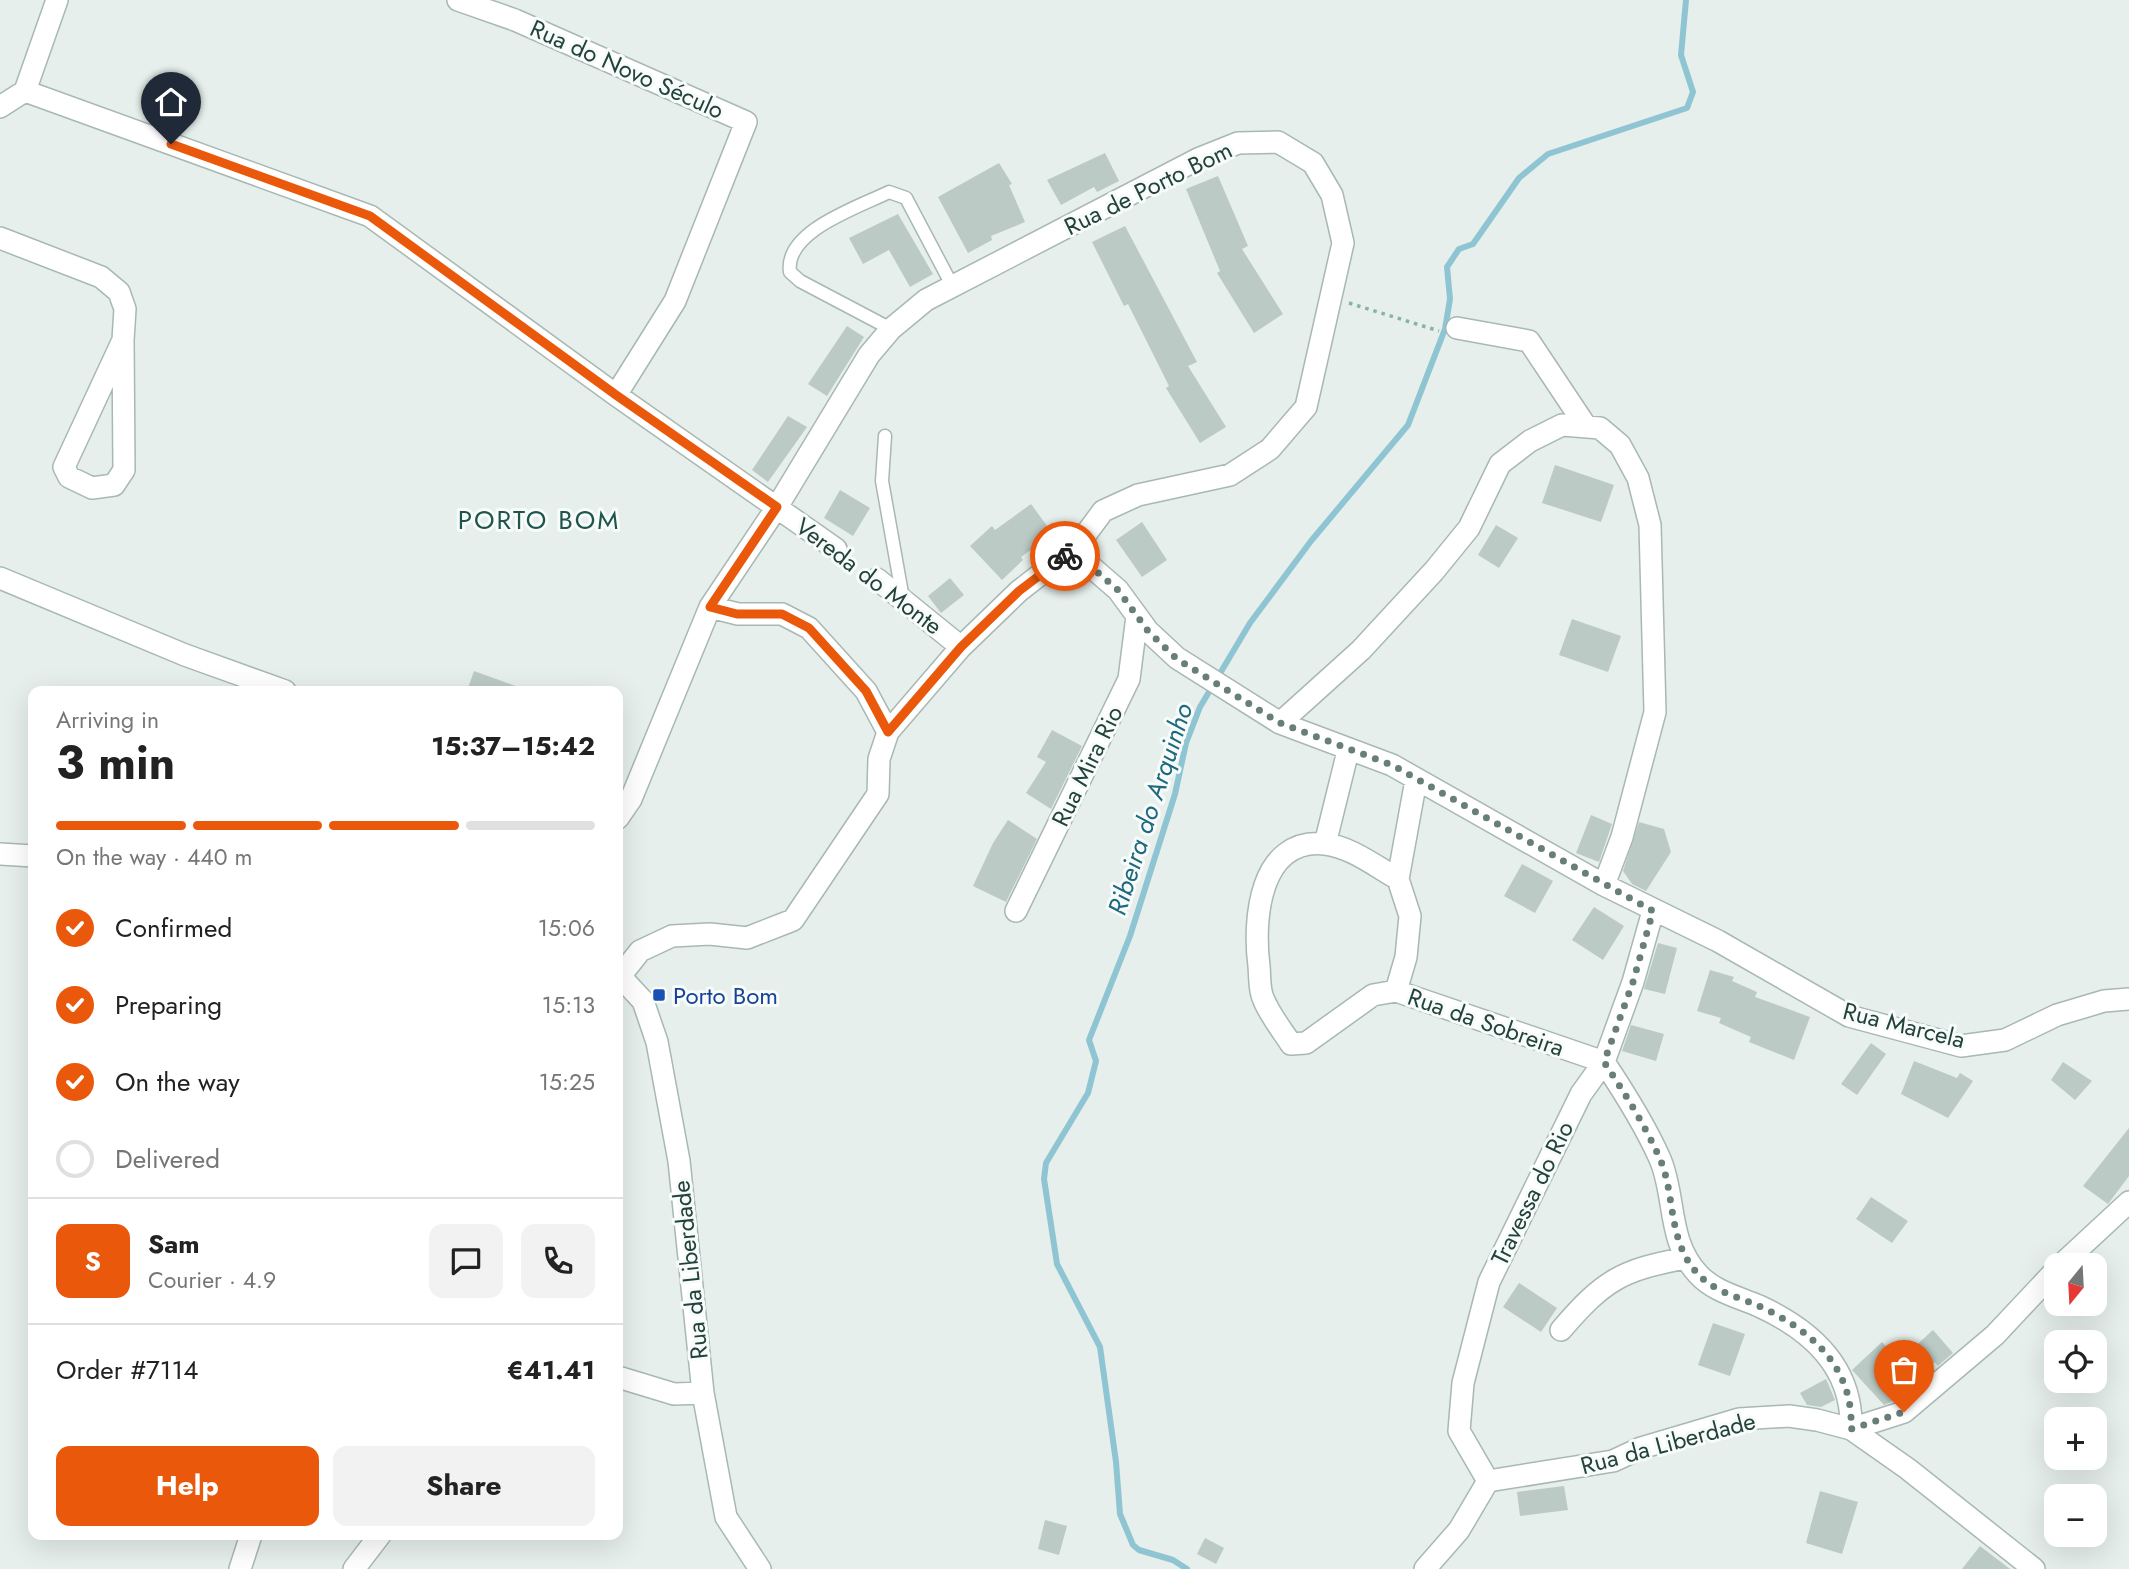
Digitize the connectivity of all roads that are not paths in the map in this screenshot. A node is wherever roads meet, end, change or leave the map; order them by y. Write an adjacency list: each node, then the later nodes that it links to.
1 (57, 0): 3 (street)
2 (458, 0): 10 (street, Rua do Novo Século)
3 (24, 91): 4 (street); 10 (street, Vereda do Monte)
4 (0, 107)
5 (0, 237): 9 (street)
6 (953, 287): 8 (street, Rua de Porto Bom); 8 (lane); 14 (street, Rua de Porto Bom)
7 (1457, 328): 11 (street)
8 (891, 329): 13 (street, Rua de Porto Bom)
9 (123, 340): 9 (street)
10 (616, 395): 13 (street, Vereda do Monte)
11 (1585, 425): 23 (street); 32 (street)
12 (885, 436): 18 (lane)
13 (777, 507): 15 (street, Vereda do Monte); 19 (street, Rua de Porto Bom)
14 (1077, 546): 20 (street, Rua Marcela); 21 (street, Rua de Porto Bom)
15 (836, 549)
16 (0, 578): 22 (street)
17 (877, 579): 18 (street, Vereda do Monte)
18 (903, 600): 21 (street, Vereda do Monte)
19 (710, 607): 24 (street); 27 (street, Rua de Porto Bom)
20 (1137, 616): 23 (street, Rua Marcela); 33 (street, Rua Mira Rio)
21 (961, 647): 24 (street, Rua de Porto Bom)
22 (271, 686)
23 (1280, 723): 25 (street, Rua Marcela)
24 (888, 732): 35 (street, Rua de Porto Bom)
25 (1349, 751): 26 (street, Rua Marcela); 28 (street)
26 (1416, 780): 31 (street); 32 (street, Rua Marcela)
27 (623, 811)
28 (1325, 844): 31 (street); 37 (street)
29 (0, 854): 30 (street)
30 (28, 856)
31 (1398, 879): 37 (street, Rua da Sobreira)
32 (1604, 885): 34 (street, Rua Marcela)
33 (1016, 911)
34 (1653, 911): 38 (street, Rua Marcela); 39 (street, Travessa do Rio)
35 (623, 970)
36 (623, 979): 46 (street, Rua da Liberdade)
37 (1396, 991): 39 (street, Rua da Sobreira)
38 (2129, 999)
39 (1604, 1062): 42 (street); 48 (street, Travessa do Rio)
40 (2129, 1202): 41 (street)
41 (2074, 1253)
42 (1686, 1258): 44 (street); 47 (street)
43 (2044, 1283): 47 (street)
44 (1561, 1330)
45 (623, 1379): 46 (street)
46 (703, 1393): 53 (street, Rua da Liberdade)
47 (1851, 1429): 48 (street, Rua da Liberdade); 55 (street)
48 (1488, 1480): 54 (street)
49 (249, 1540): 51 (street)
50 (376, 1540): 52 (street)
51 (240, 1569)
52 (354, 1569)
53 (760, 1569)
54 (1425, 1569)
55 (2034, 1569)

